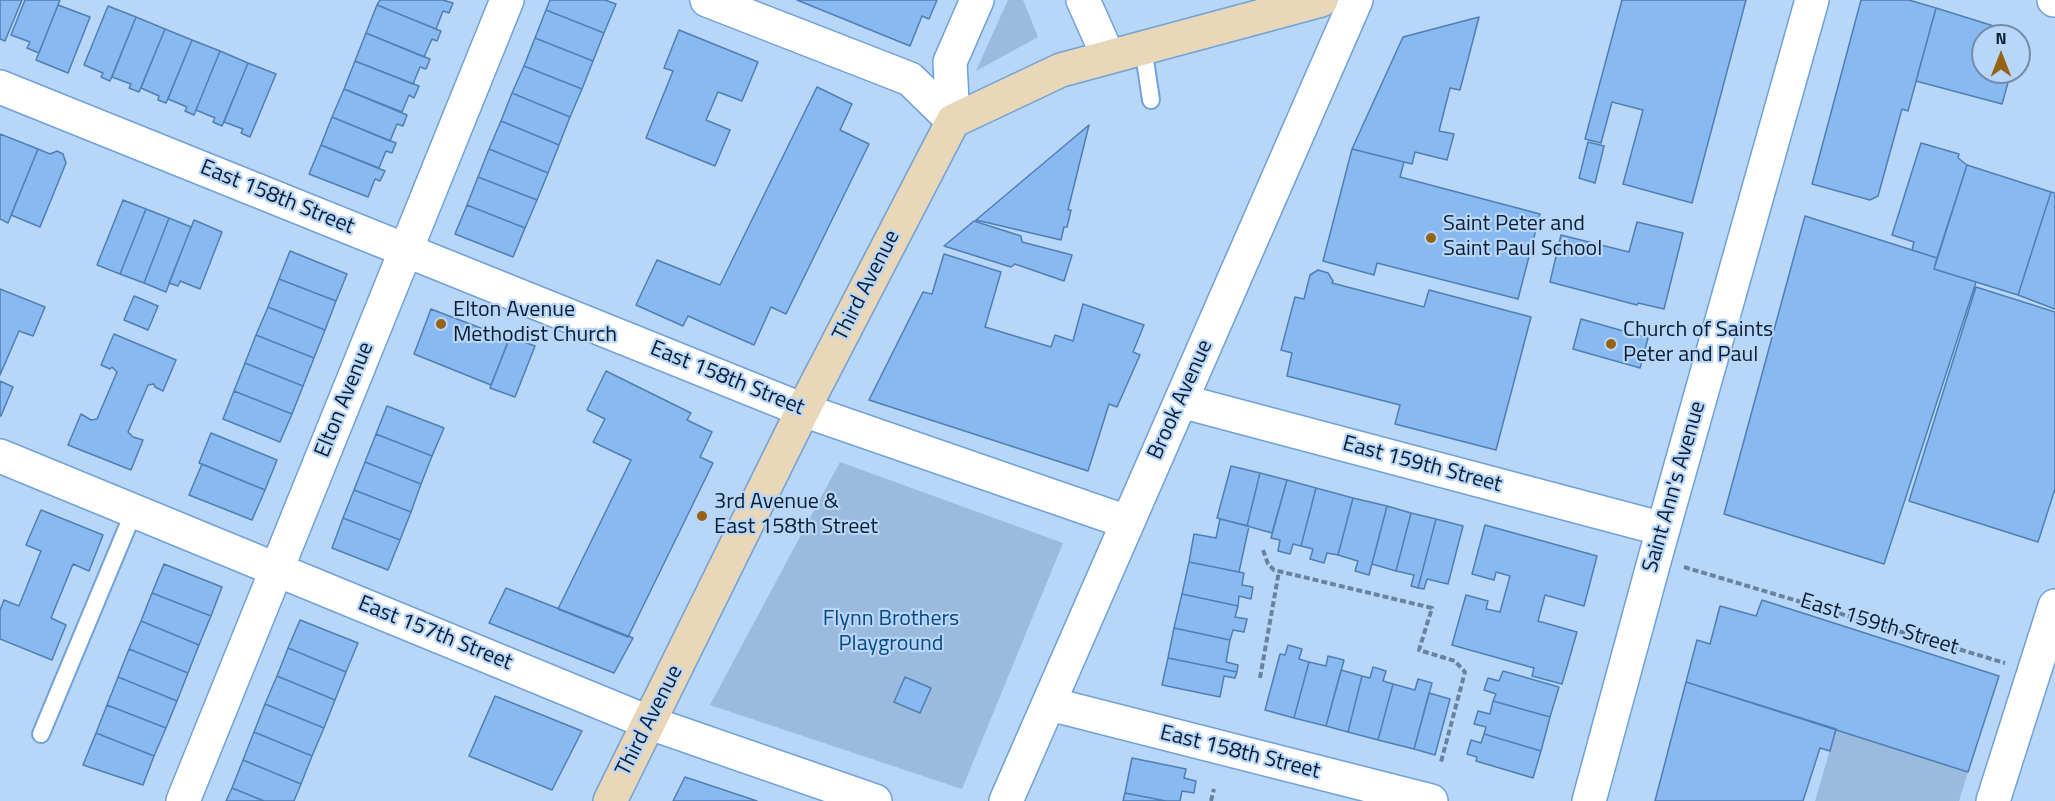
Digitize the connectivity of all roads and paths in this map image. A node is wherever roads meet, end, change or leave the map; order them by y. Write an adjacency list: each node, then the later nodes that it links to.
1 (507, 0): 13 (street, Elton Avenue)
2 (707, 0): 12 (street)
3 (977, 0): 12 (street)
4 (1083, 0): 9 (street)
5 (1321, 0): 8 (main road)
6 (1356, 0): 14 (street, Brook Avenue)
7 (1812, 0): 19 (street, Saint Ann's Avenue)
8 (1143, 47): 9 (main road); 11 (lane)
9 (1108, 56): 12 (main road)
10 (0, 87): 13 (street, East 158th Street)
11 (1150, 100)
12 (953, 121): 15 (main road, Third Avenue)
13 (406, 250): 15 (street, East 158th Street); 21 (street, Elton Avenue)
14 (1181, 401): 18 (street, Brook Avenue); 19 (street, East 159th Street)
15 (803, 410): 18 (street, East 158th Street); 27 (main road, Third Avenue)
16 (0, 456): 17 (street, East 157th Street)
17 (134, 511): 21 (street, East 157th Street); 28 (lane)
18 (1127, 522): 26 (street, Brook Avenue)
19 (1659, 543): 24 (path, East 159th Street); 37 (street, Saint Ann's Avenue)
20 (1263, 550): 22 (path)
21 (277, 569): 27 (street, East 157th Street); 31 (street, Elton Avenue)
22 (1279, 571): 25 (path); 29 (path)
23 (2055, 606): 24 (street)
24 (2034, 672): 38 (street)
25 (1260, 678)
26 (1050, 704): 34 (street, Brook Avenue); 36 (street, East 158th Street)
27 (650, 723): 32 (main road, Third Avenue); 33 (street, East 157th Street)
28 (41, 734)
29 (1442, 762)
30 (1214, 789): 35 (path)
31 (183, 801)
32 (610, 801)
33 (875, 801)
34 (1006, 801)
35 (1211, 801)
36 (1431, 801)
37 (1589, 801)
38 (1993, 801)

